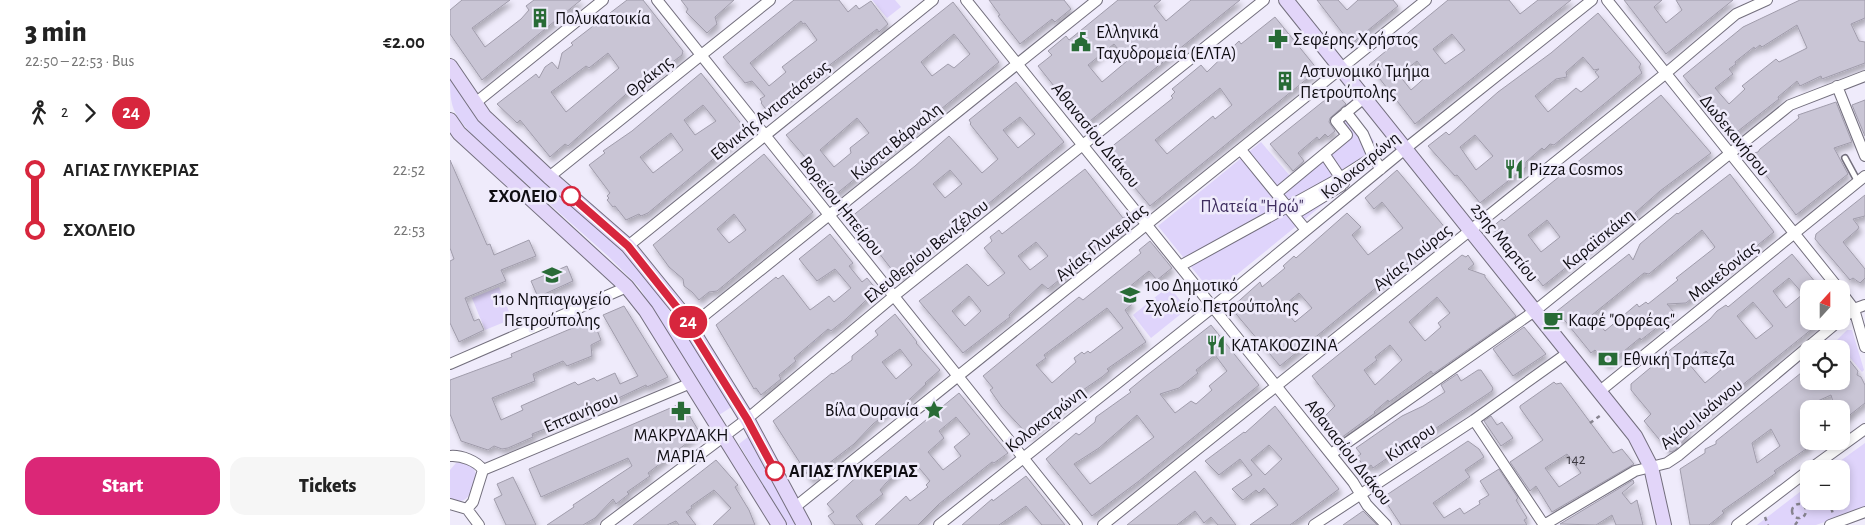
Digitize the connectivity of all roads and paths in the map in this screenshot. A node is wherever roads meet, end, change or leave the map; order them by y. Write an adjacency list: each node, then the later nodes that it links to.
1 (603, 0): 21 (street)
2 (657, 0): 13 (street, Βορείου Ηπείρου)
3 (770, 0): 13 (street, Θράκης)
4 (933, 0): 24 (street, Εθνικής Αντιστάσεως)
5 (966, 0): 14 (street, Αθανασίου Διάκου)
6 (1097, 0): 14 (street, Κώστα Βάρναλη)
7 (1264, 0): 25 (street, Ελευθερίου Βενιζέλου)
8 (1286, 0): 16 (main road, 25ης Μαρτίου)
9 (1426, 0): 16 (street, Αγίας Γλυκερίας)
10 (1592, 0): 26 (street, Κολοκοτρώνη)
11 (1607, 0): 17 (street, Δωδεκανήσου)
12 (1767, 0): 17 (street, Αγίας Λαύρας)
13 (701, 55): 24 (street, Βορείου Ηπείρου); 34 (street, Θράκης)
14 (1017, 64): 25 (street, Αθανασίου Διάκου); 42 (street, Κώστα Βάρναλη)
15 (450, 66): 21 (main road)
16 (1341, 69): 20 (main road, 25ης Μαρτίου); 27 (street, Αγίας Γλυκερίας)
17 (1665, 74): 29 (street, Δωδεκανήσου); 45 (street, Αγίας Λαύρας)
18 (1865, 76): 19 (street, Καραϊσκάκη)
19 (1837, 86): 29 (street, Καραϊσκάκη); 31 (street)
20 (1364, 98): 22 (street); 26 (main road, 25ης Μαρτίου)
21 (474, 104): 34 (main road)
22 (1346, 112): 28 (street); 30 (street)
23 (451, 124): 50 (main road)
24 (765, 136): 42 (street, Βορείου Ηπείρου); 47 (street, Εθνικής Αντιστάσεως)
25 (1083, 145): 43 (street, Αθανασίου Διάκου); 51 (street, Ελευθερίου Βενιζέλου)
26 (1406, 148): 33 (street, Κολοκοτρώνη); 45 (main road, 25ης Μαρτίου)
27 (1241, 150): 38 (street); 43 (street, Αγίας Γλυκερίας)
28 (1324, 154): 35 (street); 38 (street)
29 (1730, 154): 46 (street, Δωδεκανήσου); 56 (street, Καραϊσκάκη)
30 (1373, 156): 33 (street); 35 (street)
31 (1865, 156)
32 (1845, 158): 36 (lane)
33 (1381, 169): 39 (street, Κολοκοτρώνη)
34 (549, 177): 47 (main road)
35 (1339, 179): 37 (street); 39 (street)
36 (1862, 179): 46 (street, Μακεδονίας)
37 (1322, 192): 40 (street); 41 (street)
38 (1276, 193): 40 (street)
39 (1351, 193): 41 (street, Κολοκοτρώνη)
40 (1292, 205): 44 (street); 48 (street)
41 (1333, 207): 44 (street, Κολοκοτρώνη)
42 (830, 216): 51 (street, Βορείου Ηπείρου); 58 (street, Κώστα Βάρναλη)
43 (1147, 225): 48 (street, Αθανασίου Διάκου); 63 (street, Αγίας Γλυκερίας)
44 (1306, 230): 54 (street, Κολοκοτρώνη)
45 (1471, 230): 56 (main road, 25ης Μαρτίου); 65 (street, Αγίας Λαύρας)
46 (1795, 234): 49 (street, Δωδεκανήσου); 66 (street, Μακεδονίας)
47 (628, 246): 58 (main road)
48 (1180, 266): 54 (street, Αθανασίου Διάκου)
49 (1831, 280)
50 (627, 287): 62 (street); 64 (main road)
51 (894, 296): 63 (street, Βορείου Ηπείρου); 67 (street, Ελευθερίου Βενιζέλου)
52 (1850, 304): 55 (street)
53 (1865, 305): 55 (street, Αγίου Ιωάννου)
54 (1213, 307): 65 (street, Αθανασίου Διάκου); 73 (street, Κολοκοτρώνη)
55 (1854, 309): 57 (street, Αγίου Ιωάννου); 60 (street)
56 (1536, 310): 61 (main road, 25ης Μαρτίου); 71 (street, Καραϊσκάκη)
57 (1850, 312)
58 (691, 326): 67 (main road)
59 (1828, 330): 75 (street, Αγίου Ιωάννου)
60 (1865, 346)
61 (1569, 352): 66 (main road, 25ης Μαρτίου); 68 (street, Κύπρου)
62 (450, 364)
63 (958, 376): 73 (street, Βορείου Ηπείρου); 81 (street, Αγίας Γλυκερίας)
64 (691, 383): 70 (main road); 76 (street, Επτανήσου)
65 (1277, 386): 71 (street, Αθανασίου Διάκου); 92 (street, Αγίας Λαύρας)
66 (1600, 391): 75 (main road, 25ης Μαρτίου)
67 (747, 419): 70 (street, Ελευθερίου Βενιζέλου); 81 (main road)
68 (1474, 420): 78 (street, Κύπρου); 95 (street)
69 (1865, 429): 74 (street)
70 (722, 436): 86 (street, Ελευθερίου Βενιζέλου); 87 (main road)
71 (1331, 454): 78 (street, Αθανασίου Διάκου)
72 (450, 455): 76 (street)
73 (1022, 457): 90 (street, Κολοκοτρώνη); 91 (street, Βορείου Ηπείρου)
74 (1822, 460)
75 (1651, 467): 95 (street, Αγίου Ιωάννου); 96 (main road, 25ης Μαρτίου)
76 (483, 470): 82 (street)
77 (1800, 477): 97 (street)
78 (1360, 494): 93 (street, Κύπρου); 94 (street, Αθανασίου Διάκου)
79 (450, 504): 82 (street)
80 (1800, 505): 85 (path)
81 (794, 508): 89 (main road)
82 (467, 509): 88 (street)
83 (1805, 510): 85 (path)
84 (1865, 512): 99 (street)
85 (1800, 518): 98 (path)
86 (609, 524)
87 (776, 524)
88 (479, 525)
89 (804, 525)
90 (939, 525)
91 (1077, 525)
92 (1103, 525)
93 (1314, 525)
94 (1386, 525)
95 (1544, 525)
96 (1664, 525)
97 (1737, 525)
98 (1795, 525)
99 (1830, 525)

